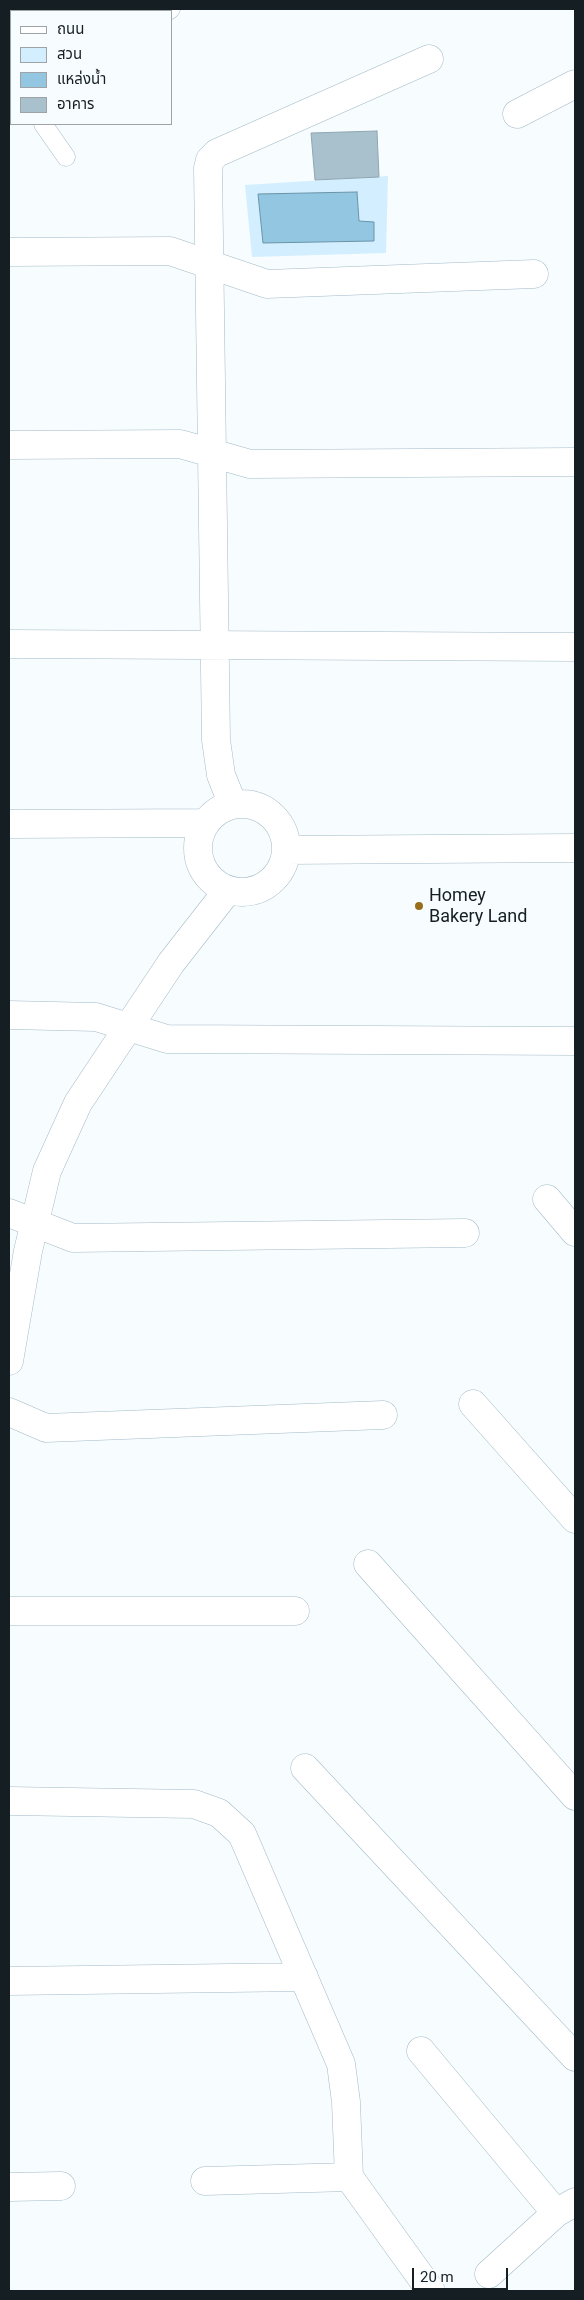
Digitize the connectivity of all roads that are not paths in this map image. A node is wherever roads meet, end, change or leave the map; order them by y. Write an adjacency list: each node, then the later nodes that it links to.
1 (429, 59): 7 (street)
2 (573, 90): 3 (street)
3 (517, 114)
4 (44, 125): 5 (lane)
5 (66, 158)
6 (9, 252): 7 (street)
7 (210, 264): 8 (street); 10 (street)
8 (534, 274)
9 (9, 445): 10 (street)
10 (212, 454): 11 (street); 13 (street)
11 (575, 462)
12 (9, 644): 13 (street)
13 (214, 645): 14 (street); 15 (street)
14 (575, 647)
15 (233, 805): 16 (street); 19 (street)
16 (205, 823): 17 (street); 20 (street)
17 (9, 824)
18 (575, 848): 19 (street)
19 (286, 850): 20 (street)
20 (228, 890): 22 (street)
21 (9, 1015): 22 (street)
22 (128, 1026): 23 (street); 26 (street)
23 (575, 1041)
24 (547, 1199): 27 (street)
25 (9, 1213): 26 (street)
26 (35, 1222): 28 (street); 29 (street)
27 (575, 1232)
28 (465, 1233)
29 (9, 1361)
30 (473, 1404): 33 (street)
31 (9, 1412): 32 (street)
32 (383, 1415)
33 (575, 1519)
34 (368, 1564): 38 (street)
35 (295, 1611): 36 (street)
36 (9, 1612)
37 (305, 1768): 43 (street)
38 (575, 1796)
39 (9, 1801): 40 (street)
40 (304, 1977): 41 (street); 44 (street)
41 (9, 1981)
42 (421, 2051): 48 (street)
43 (575, 2057)
44 (349, 2177): 45 (street); 50 (street)
45 (205, 2181)
46 (62, 2186): 47 (street)
47 (9, 2187)
48 (566, 2208): 49 (street)
49 (489, 2274)
50 (431, 2291)

